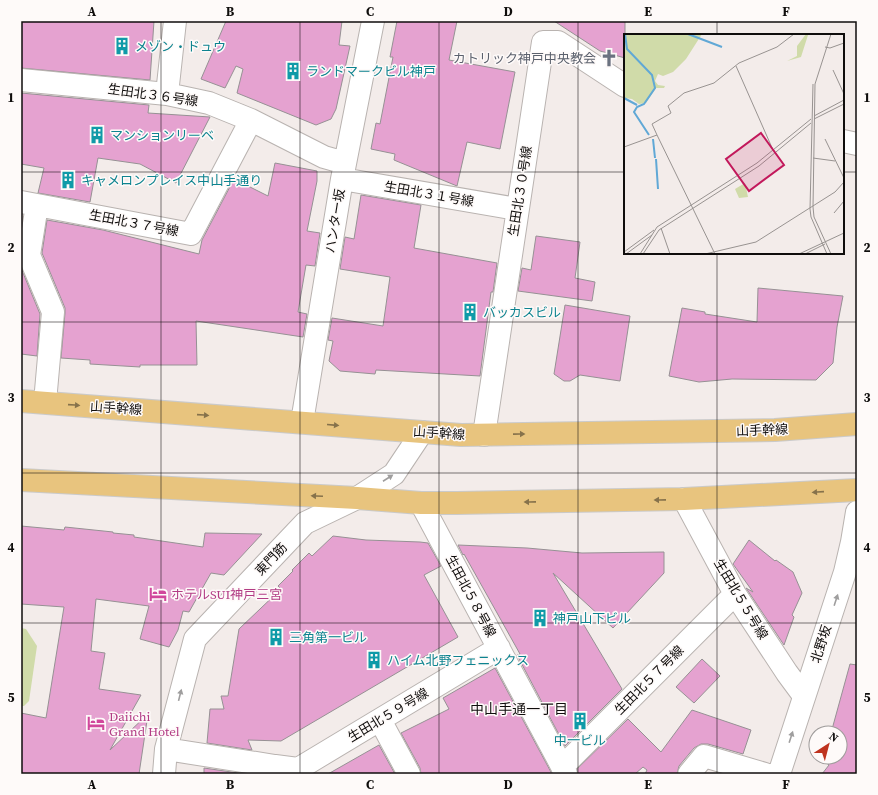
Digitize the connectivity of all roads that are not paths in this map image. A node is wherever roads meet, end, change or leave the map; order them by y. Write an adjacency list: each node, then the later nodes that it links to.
1 (175, 21): 5 (street)
2 (373, 21): 9 (street, ハンター坂)
3 (21, 80): 5 (street, 生田北３６号線)
4 (624, 85): 11 (street, 生田北３０号線)
5 (167, 94): 6 (street, 生田北３６号線)
6 (251, 120): 9 (street, 生田北３６号線); 10 (street, 生田北３７号線)
7 (844, 140): 8 (street)
8 (857, 144)
9 (344, 171): 11 (street, 生田北３１号線); 14 (street, ハンター坂)
10 (29, 203): 13 (street)
11 (517, 209): 17 (street, 生田北３０号線)
12 (21, 401): 13 (main road, 山手幹線)
13 (45, 402): 14 (main road, 山手幹線, one-way to 14)
14 (302, 422): 16 (main road, 山手幹線, one-way to 16)
15 (857, 424): 17 (main road, 山手幹線, one-way to 15)
16 (422, 432): 17 (main road, 山手幹線); 20 (street, 東門筋, one-way to 16)
17 (484, 435)
18 (21, 480): 20 (main road, one-way to 18)
19 (857, 490): 21 (main road, one-way to 21)
20 (357, 498): 22 (main road); 29 (street, 東門筋, one-way to 20)
21 (684, 499): 22 (main road, one-way to 22); 25 (street, 生田北５５号線)
22 (420, 503): 26 (street, 生田北５８号線)
23 (857, 512): 24 (street, 北野坂)
24 (851, 577): 27 (street, 北野坂, one-way to 24)
25 (736, 594): 27 (street, 生田北５５号線); 31 (street, 生田北５７号線)
26 (498, 648): 28 (street, 生田北５９号線); 31 (street, 生田北５８号線)
27 (804, 696): 36 (street, 北野坂, one-way to 27)
28 (380, 720): 30 (street, 生田北５９号線); 33 (street)
29 (166, 749): 30 (street, 生田北５９号線); 32 (street, 東門筋)
30 (277, 770)
31 (564, 770)
32 (164, 774)
33 (409, 774)
34 (689, 774): 35 (street)
35 (765, 774)
36 (779, 774)

